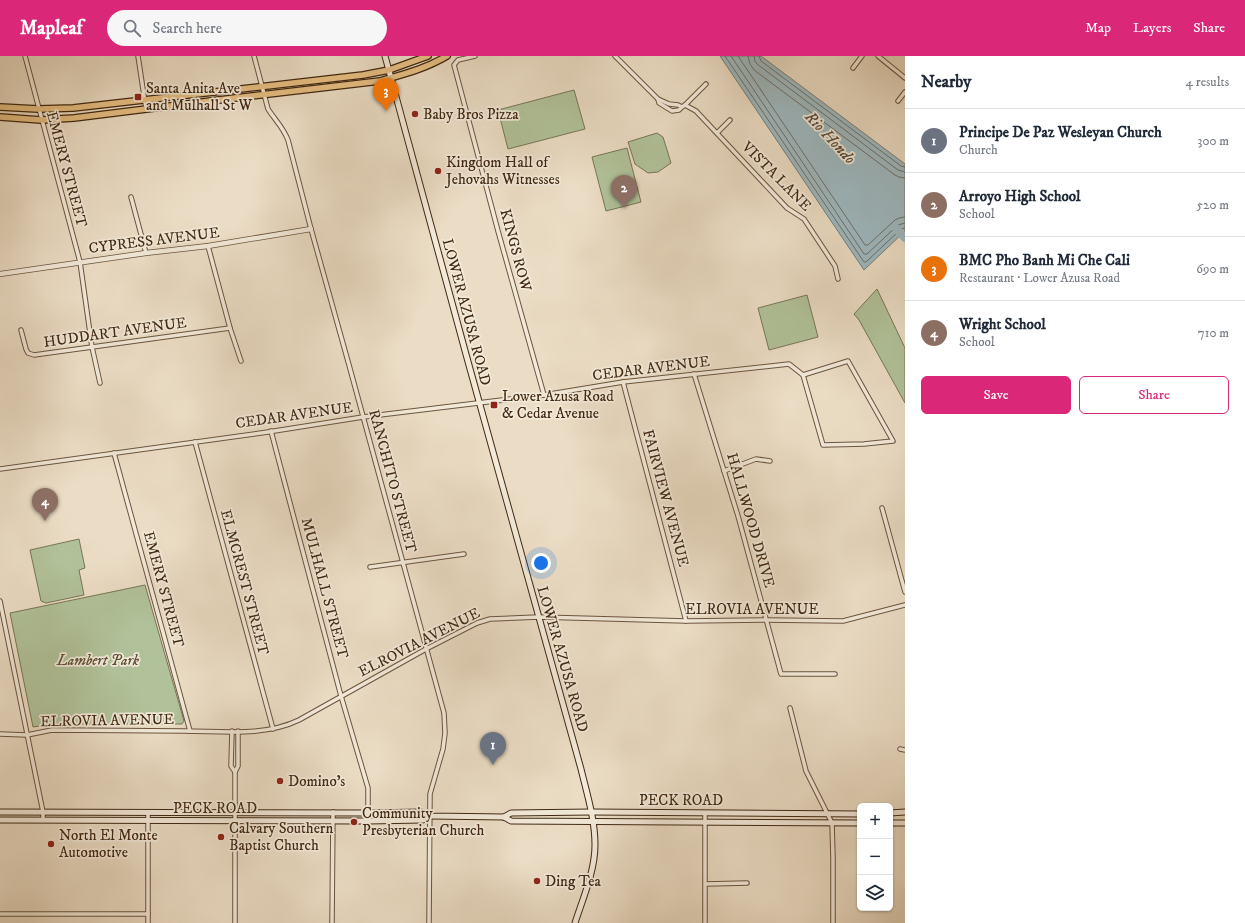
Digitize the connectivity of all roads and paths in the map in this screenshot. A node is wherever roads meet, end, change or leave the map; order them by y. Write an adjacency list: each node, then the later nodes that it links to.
1 (25, 56): 24 (street, EMERY STREET)
2 (138, 56): 19 (street)
3 (254, 56): 16 (street, RANCHITO STREET)
4 (385, 56): 12 (main road)
5 (428, 56): 12 (main road)
6 (446, 56): 13 (main road)
7 (474, 56): 44 (street, KINGS ROW)
8 (614, 56): 21 (street)
9 (862, 56): 11 (street)
10 (878, 56): 14 (street)
11 (853, 68)
12 (389, 70): 13 (main road, LOWER AZUSA ROAD); 16 (main road)
13 (391, 78): 18 (main road); 45 (main road, LOWER AZUSA ROAD)
14 (905, 78)
15 (706, 84): 21 (street)
16 (261, 86): 18 (street, RANCHITO STREET); 19 (main road)
17 (905, 92): 20 (street)
18 (264, 94): 23 (main road); 30 (street, RANCHITO STREET)
19 (145, 100): 23 (street); 24 (main road)
20 (898, 101)
21 (683, 106): 28 (street, VISTA LANE)
22 (0, 107): 24 (main road)
23 (146, 108): 26 (main road)
24 (38, 109): 26 (street, EMERY STREET)
25 (0, 117): 26 (main road)
26 (41, 120): 33 (street, EMERY STREET)
27 (730, 120): 28 (street)
28 (717, 133): 35 (street, VISTA LANE)
29 (131, 197): 32 (street)
30 (311, 229): 31 (street, CYPRESS AVENUE); 46 (street, RANCHITO STREET)
31 (208, 246): 32 (street, CYPRESS AVENUE); 36 (street)
32 (146, 253): 33 (street, CYPRESS AVENUE)
33 (80, 262): 34 (street, CYPRESS AVENUE); 38 (street, EMERY STREET)
34 (0, 274)
35 (838, 278)
36 (230, 328): 38 (street, HUDDART AVENUE); 39 (street)
37 (21, 330): 38 (street, HUDDART AVENUE)
38 (92, 347): 43 (street, EMERY STREET)
39 (241, 361)
40 (694, 374): 41 (street, CEDAR AVENUE); 42 (street, CEDAR AVENUE); 52 (street, HALLWOOD DRIVE)
41 (803, 375): 41 (street)
42 (623, 382): 44 (street, CEDAR AVENUE); 62 (street, FAIRVIEW AVENUE)
43 (100, 383)
44 (544, 395): 45 (street, CEDAR AVENUE)
45 (479, 404): 46 (street, CEDAR AVENUE); 60 (main road, LOWER AZUSA ROAD)
46 (363, 417): 47 (street, CEDAR AVENUE); 55 (street, RANCHITO STREET)
47 (271, 431): 48 (street, CEDAR AVENUE); 65 (street, MULHALL STREET)
48 (195, 442): 49 (street, CEDAR AVENUE); 67 (street, ELMCREST STREET)
49 (114, 453): 51 (street, CEDAR AVENUE); 68 (street, EMERY STREET)
50 (770, 461): 52 (street)
51 (0, 468)
52 (724, 471): 61 (street, HALLWOOD DRIVE)
53 (882, 508): 57 (street)
54 (464, 554): 55 (street)
55 (402, 563): 56 (street); 63 (street, RANCHITO STREET)
56 (370, 567)
57 (905, 592)
58 (0, 601): 72 (street)
59 (905, 605): 61 (street, ELROVIA AVENUE)
60 (539, 617): 62 (street, ELROVIA AVENUE); 63 (street, ELROVIA AVENUE); 81 (main road, LOWER AZUSA ROAD)
61 (766, 620): 62 (street, ELROVIA AVENUE); 64 (street, HALLWOOD DRIVE)
62 (686, 621)
63 (426, 649): 65 (street, ELROVIA AVENUE); 88 (street, RANCHITO STREET)
64 (835, 674)
65 (341, 696): 67 (street, ELROVIA AVENUE); 83 (street, MULHALL STREET)
66 (790, 708): 85 (street)
67 (273, 729): 70 (street, ELROVIA AVENUE)
68 (190, 731): 69 (street, ELROVIA AVENUE); 72 (street, ELROVIA AVENUE)
69 (232, 731): 70 (street, ELROVIA AVENUE); 75 (street)
70 (238, 731): 75 (street)
71 (0, 734): 72 (street, ELROVIA AVENUE)
72 (27, 735): 77 (street)
73 (900, 749): 74 (street)
74 (905, 750)
75 (235, 772): 79 (street)
76 (0, 812): 77 (main road, PECK ROAD)
77 (43, 812): 78 (main road, PECK ROAD); 91 (street)
78 (148, 812): 79 (main road, PECK ROAD); 92 (street)
79 (235, 812): 80 (main road, PECK ROAD); 93 (street)
80 (333, 812): 83 (main road, PECK ROAD); 94 (street)
81 (591, 812): 84 (main road, PECK ROAD); 89 (main road, PECK ROAD); 96 (main road, LOWER AZUSA ROAD)
82 (905, 812): 86 (main road)
83 (368, 813): 88 (main road, PECK ROAD); 95 (street, MULHALL STREET)
84 (705, 813): 85 (main road, PECK ROAD); 97 (street)
85 (827, 813): 87 (main road, PECK ROAD); 98 (street)
86 (893, 813)
87 (857, 814)
88 (430, 816): 89 (main road, PECK ROAD); 95 (main road, PECK ROAD); 109 (street, RANCHITO STREET)
89 (504, 817): 96 (main road, PECK ROAD)
90 (0, 820): 91 (main road, PECK ROAD)
91 (43, 820): 92 (main road, PECK ROAD)
92 (148, 820): 93 (main road, PECK ROAD); 105 (street)
93 (235, 820): 94 (main road, PECK ROAD); 107 (street)
94 (333, 820): 95 (main road, PECK ROAD); 108 (street)
95 (368, 821)
96 (593, 821): 97 (main road, PECK ROAD); 110 (main road, LOWER AZUSA ROAD)
97 (705, 822): 98 (main road, PECK ROAD); 103 (street)
98 (832, 823): 99 (main road, PECK ROAD); 112 (street)
99 (857, 823)
100 (893, 823): 101 (main road)
101 (905, 823)
102 (748, 883): 103 (street)
103 (706, 884): 111 (street)
104 (0, 914): 105 (street)
105 (148, 914): 106 (street)
106 (148, 923)
107 (235, 923)
108 (332, 923)
109 (429, 923)
110 (575, 923)
111 (705, 923)
112 (832, 923)

